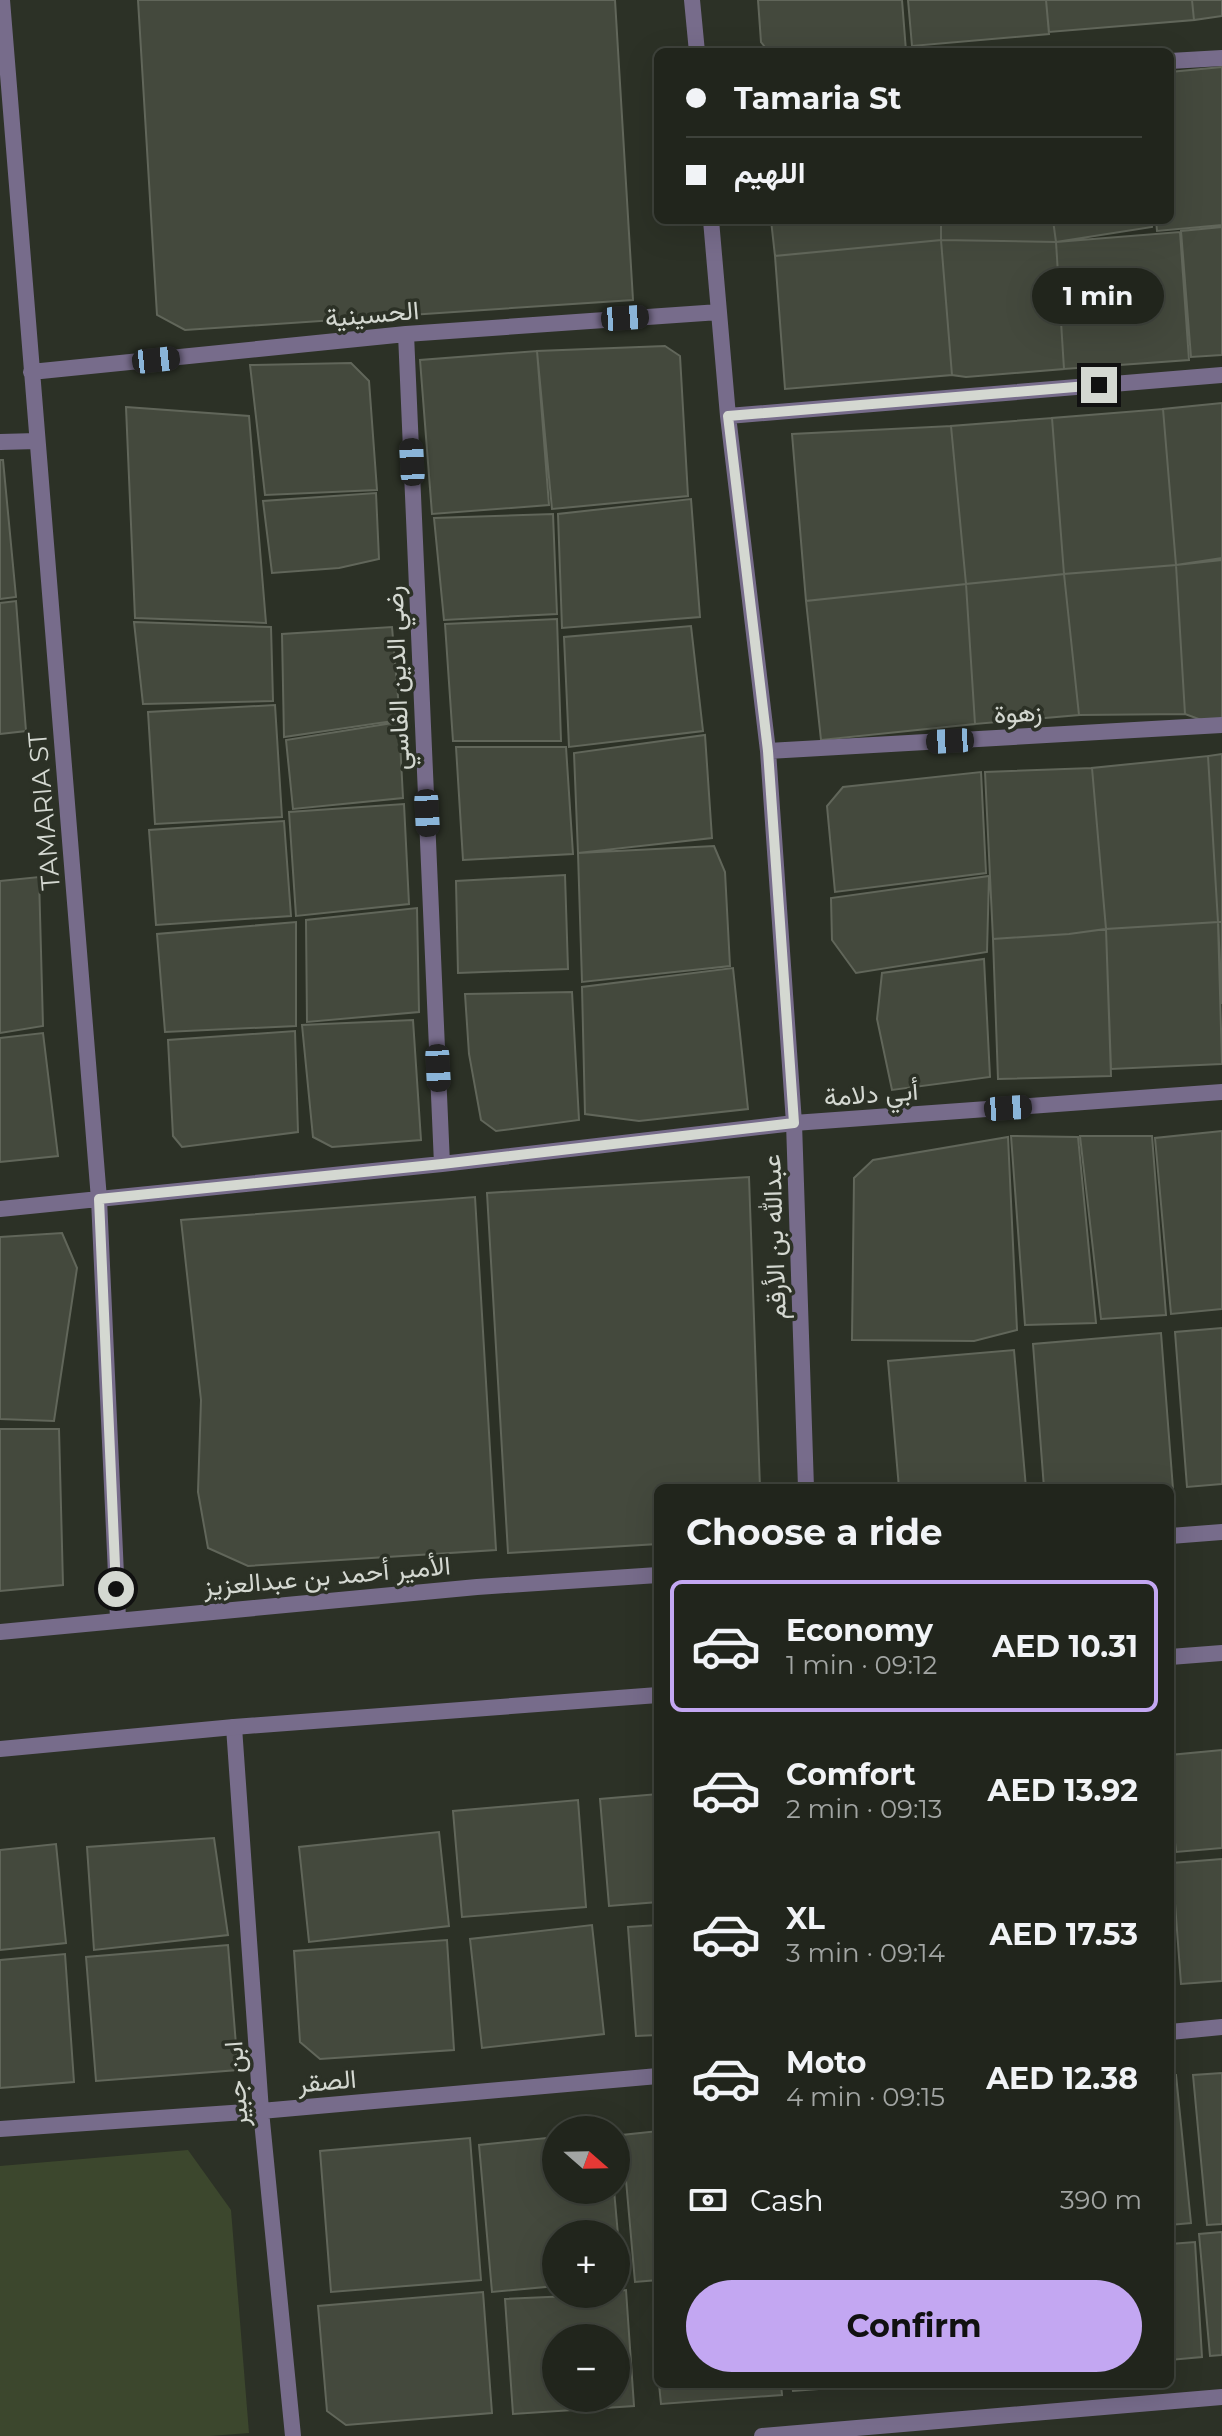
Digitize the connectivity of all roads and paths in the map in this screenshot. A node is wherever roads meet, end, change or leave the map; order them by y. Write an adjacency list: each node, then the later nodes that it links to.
1 (2, 0): 6 (street, TAMARIA ST)
2 (692, 0): 3 (street)
3 (697, 48)
4 (1222, 58): 5 (street)
5 (1174, 61)
6 (19, 221): 7 (street); 11 (street, TAMARIA ST)
7 (0, 223)
8 (711, 224): 9 (street, عبدالله بن الأرقم)
9 (719, 312): 10 (street, الحسينية); 13 (street, عبدالله بن الأرقم)
10 (406, 334): 11 (street, الحسينية); 20 (street, رضي الدين الفاسي)
11 (31, 372): 14 (street, TAMARIA ST)
12 (1222, 375): 13 (street)
13 (728, 416): 17 (street, عبدالله بن الأرقم)
14 (37, 441): 15 (street); 21 (street, TAMARIA ST)
15 (0, 442)
16 (1222, 725): 17 (street, زهوة)
17 (768, 751): 19 (street, عبدالله بن الأرقم)
18 (1222, 1092): 19 (street, أبي دلامة)
19 (794, 1123): 20 (street, أبي دلامة); 23 (street, عبدالله بن الأرقم)
20 (442, 1164): 21 (street, أبي دلامة)
21 (99, 1199): 22 (street, أبي دلامة); 27 (street, TAMARIA ST)
22 (0, 1209)
23 (806, 1484)
24 (1222, 1532): 25 (street)
25 (1174, 1536)
26 (654, 1575): 27 (street, الأمير أحمد بن عبدالعزيز)
27 (118, 1619): 28 (street, الأمير أحمد بن عبدالعزيز)
28 (0, 1632)
29 (1222, 1653): 30 (street)
30 (1174, 1657)
31 (654, 1695): 32 (street)
32 (234, 1727): 33 (street); 37 (street, ابن جبير)
33 (0, 1749)
34 (1222, 2027): 35 (street)
35 (1174, 2032)
36 (654, 2076): 37 (street, الصقر)
37 (261, 2111): 38 (street, الصقر); 40 (street, ابن جبير)
38 (0, 2129)
39 (1222, 2397): 41 (street)
40 (293, 2436)
41 (762, 2436)

